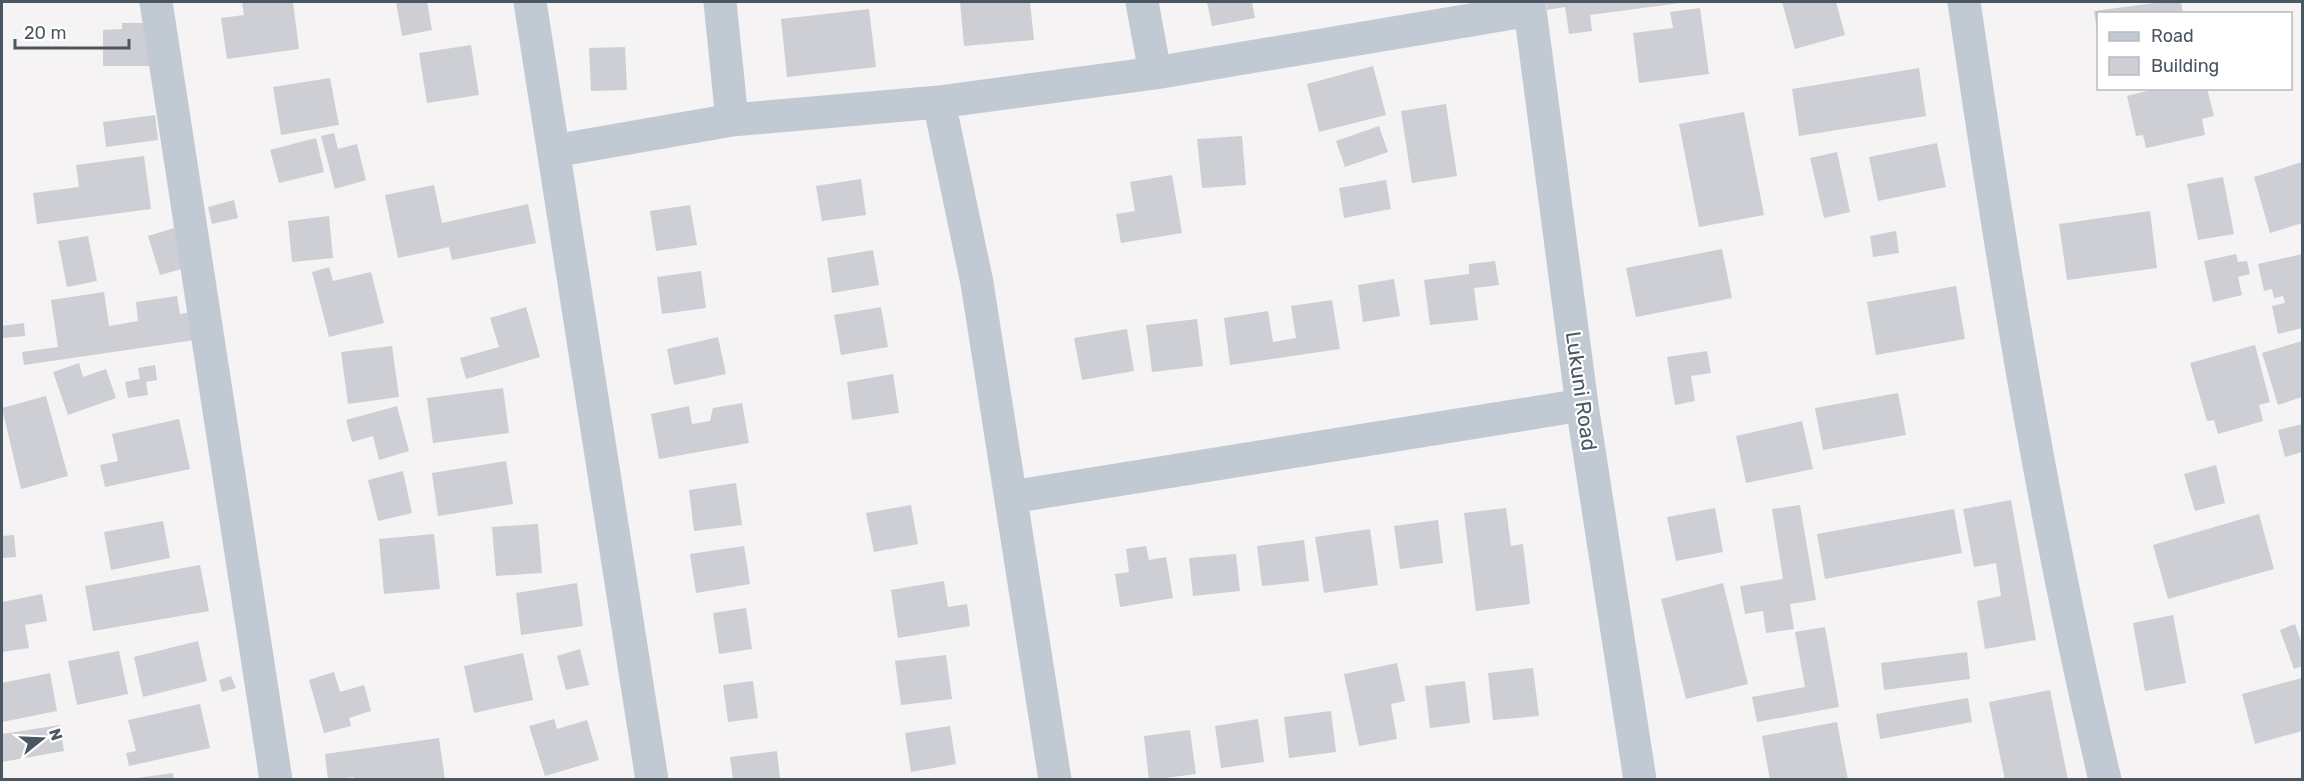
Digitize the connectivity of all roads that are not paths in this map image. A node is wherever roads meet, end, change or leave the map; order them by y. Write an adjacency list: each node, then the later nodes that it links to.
1 (156, 2): 13 (street)
2 (530, 2): 10 (street)
3 (720, 2): 9 (street)
4 (1142, 2): 7 (street)
5 (1964, 2): 17 (street)
6 (1529, 6): 7 (street); 11 (street, Lukuni Road)
7 (1155, 73): 8 (street)
8 (939, 102): 9 (street); 12 (street)
9 (732, 120): 10 (street)
10 (554, 151): 14 (street)
11 (1582, 405): 12 (street); 16 (street, Lukuni Road)
12 (1011, 497): 15 (street)
13 (276, 780)
14 (652, 780)
15 (1055, 780)
16 (1640, 780)
17 (2104, 780)

